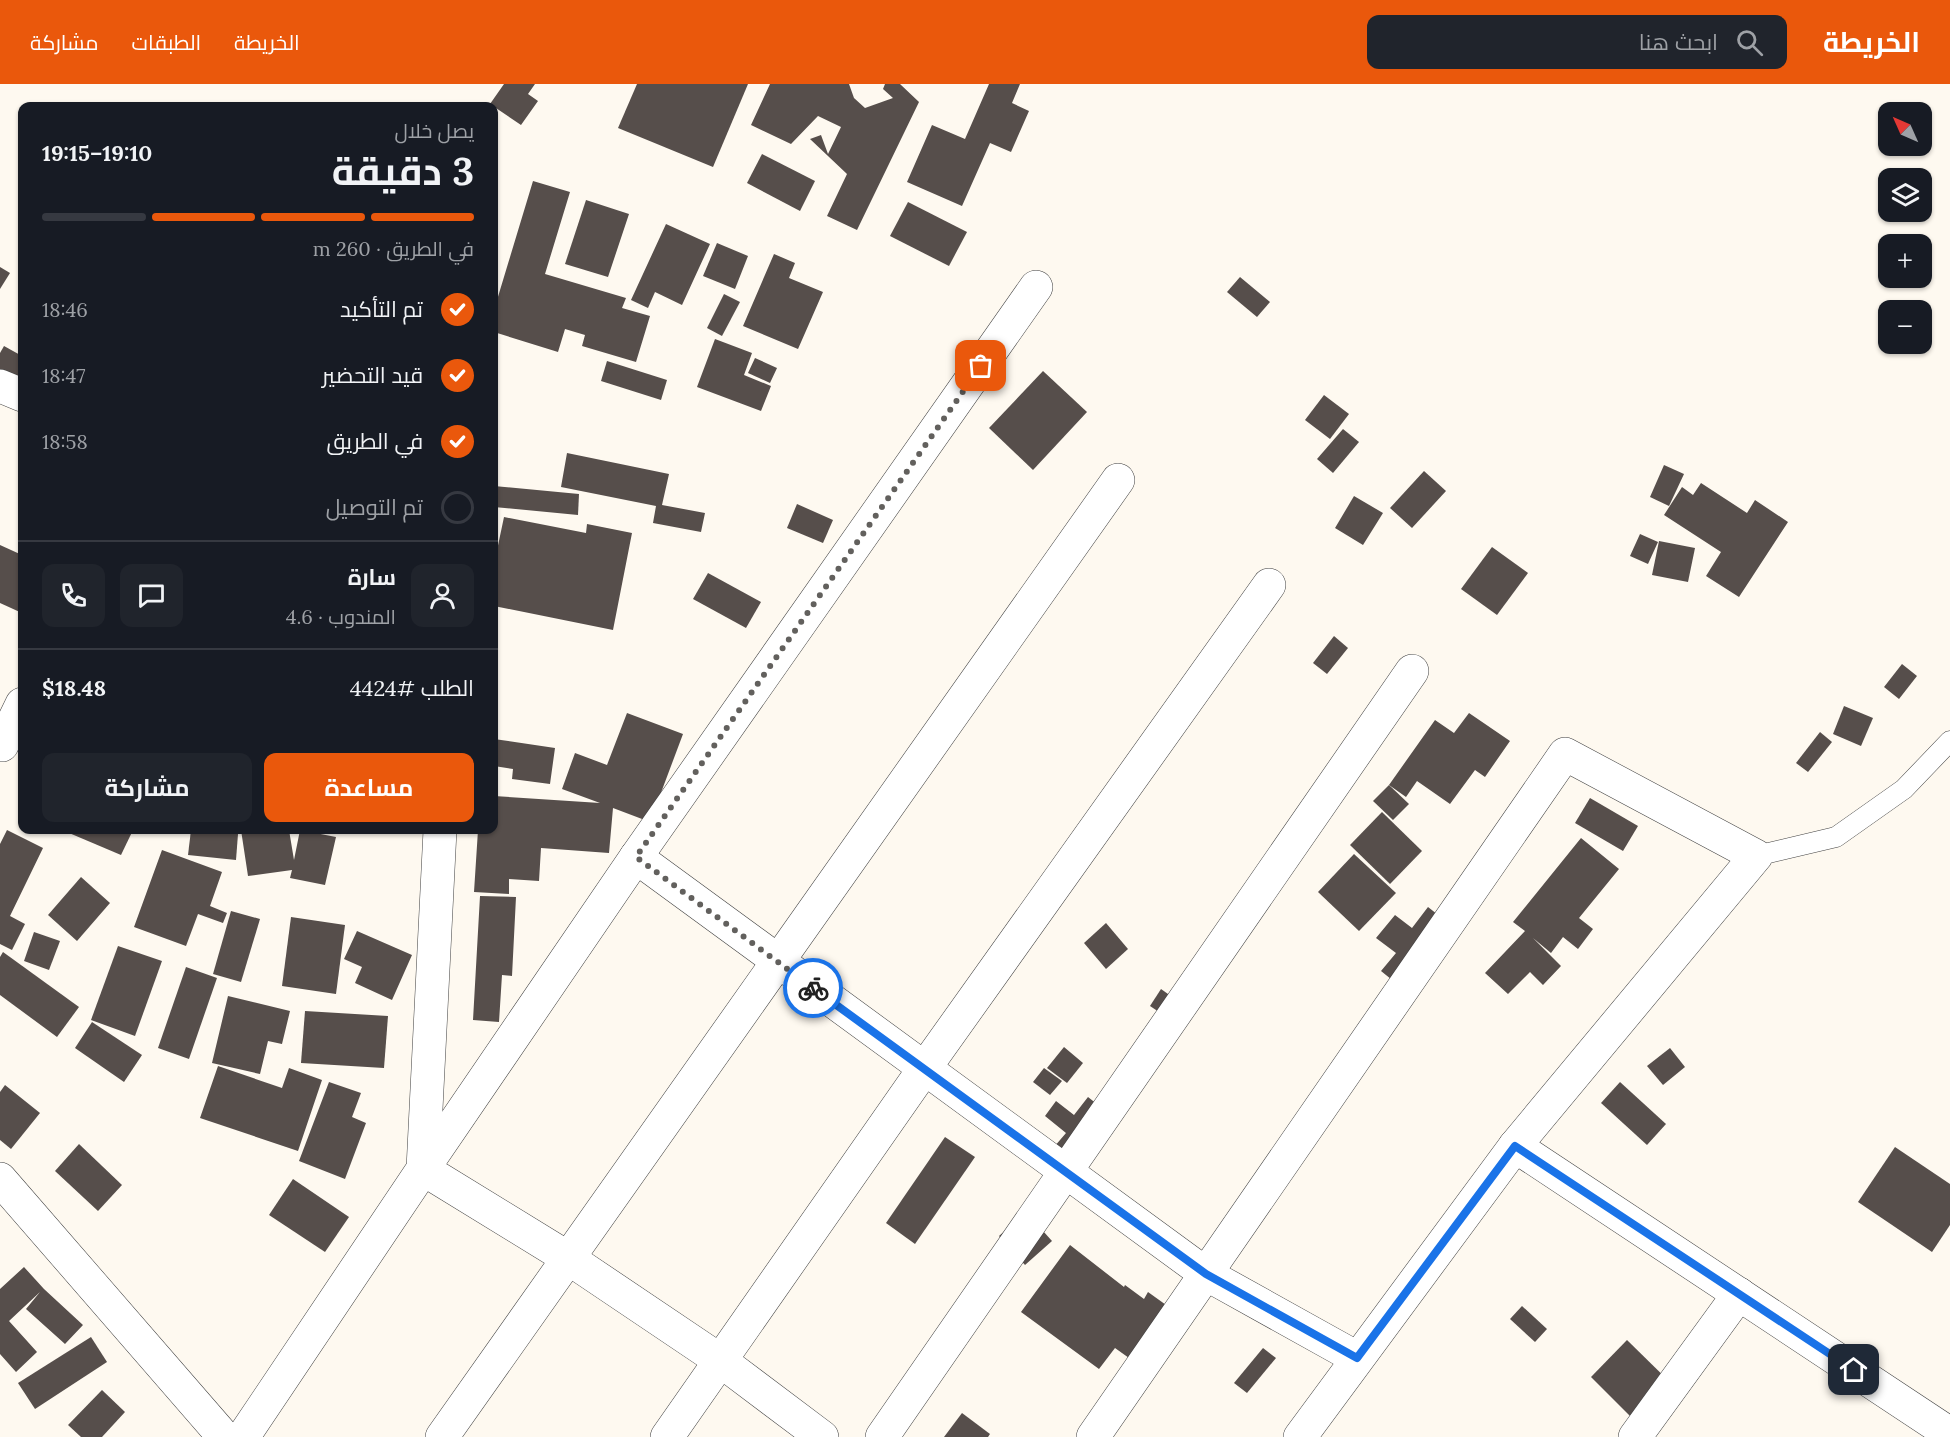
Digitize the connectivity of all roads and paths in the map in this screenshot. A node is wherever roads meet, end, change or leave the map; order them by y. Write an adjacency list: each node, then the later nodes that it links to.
1 (1036, 287): 12 (street)
2 (0, 386): 3 (street)
3 (18, 393)
4 (1118, 480): 13 (street)
5 (1269, 585): 14 (street)
6 (1412, 671): 17 (street)
7 (18, 712): 9 (street)
8 (1950, 741): 11 (lane)
9 (1, 746)
10 (440, 834): 16 (street)
11 (1756, 856): 15 (street); 20 (street)
12 (636, 857): 13 (street); 16 (street)
13 (778, 962): 14 (street); 19 (street)
14 (924, 1069): 17 (street); 23 (street)
15 (1515, 1146): 21 (street); 22 (street)
16 (423, 1169): 19 (street); 26 (street)
17 (1066, 1171): 20 (street); 30 (street)
18 (0, 1179): 25 (street)
19 (568, 1258): 23 (street); 27 (street)
20 (1206, 1274): 22 (street); 31 (street)
21 (1739, 1294): 24 (street); 33 (street)
22 (1357, 1358): 32 (street)
23 (722, 1361): 28 (street); 29 (street)
24 (1950, 1434)
25 (224, 1437)
26 (243, 1437)
27 (442, 1437)
28 (667, 1437)
29 (822, 1437)
30 (882, 1437)
31 (1093, 1437)
32 (1300, 1437)
33 (1635, 1437)

